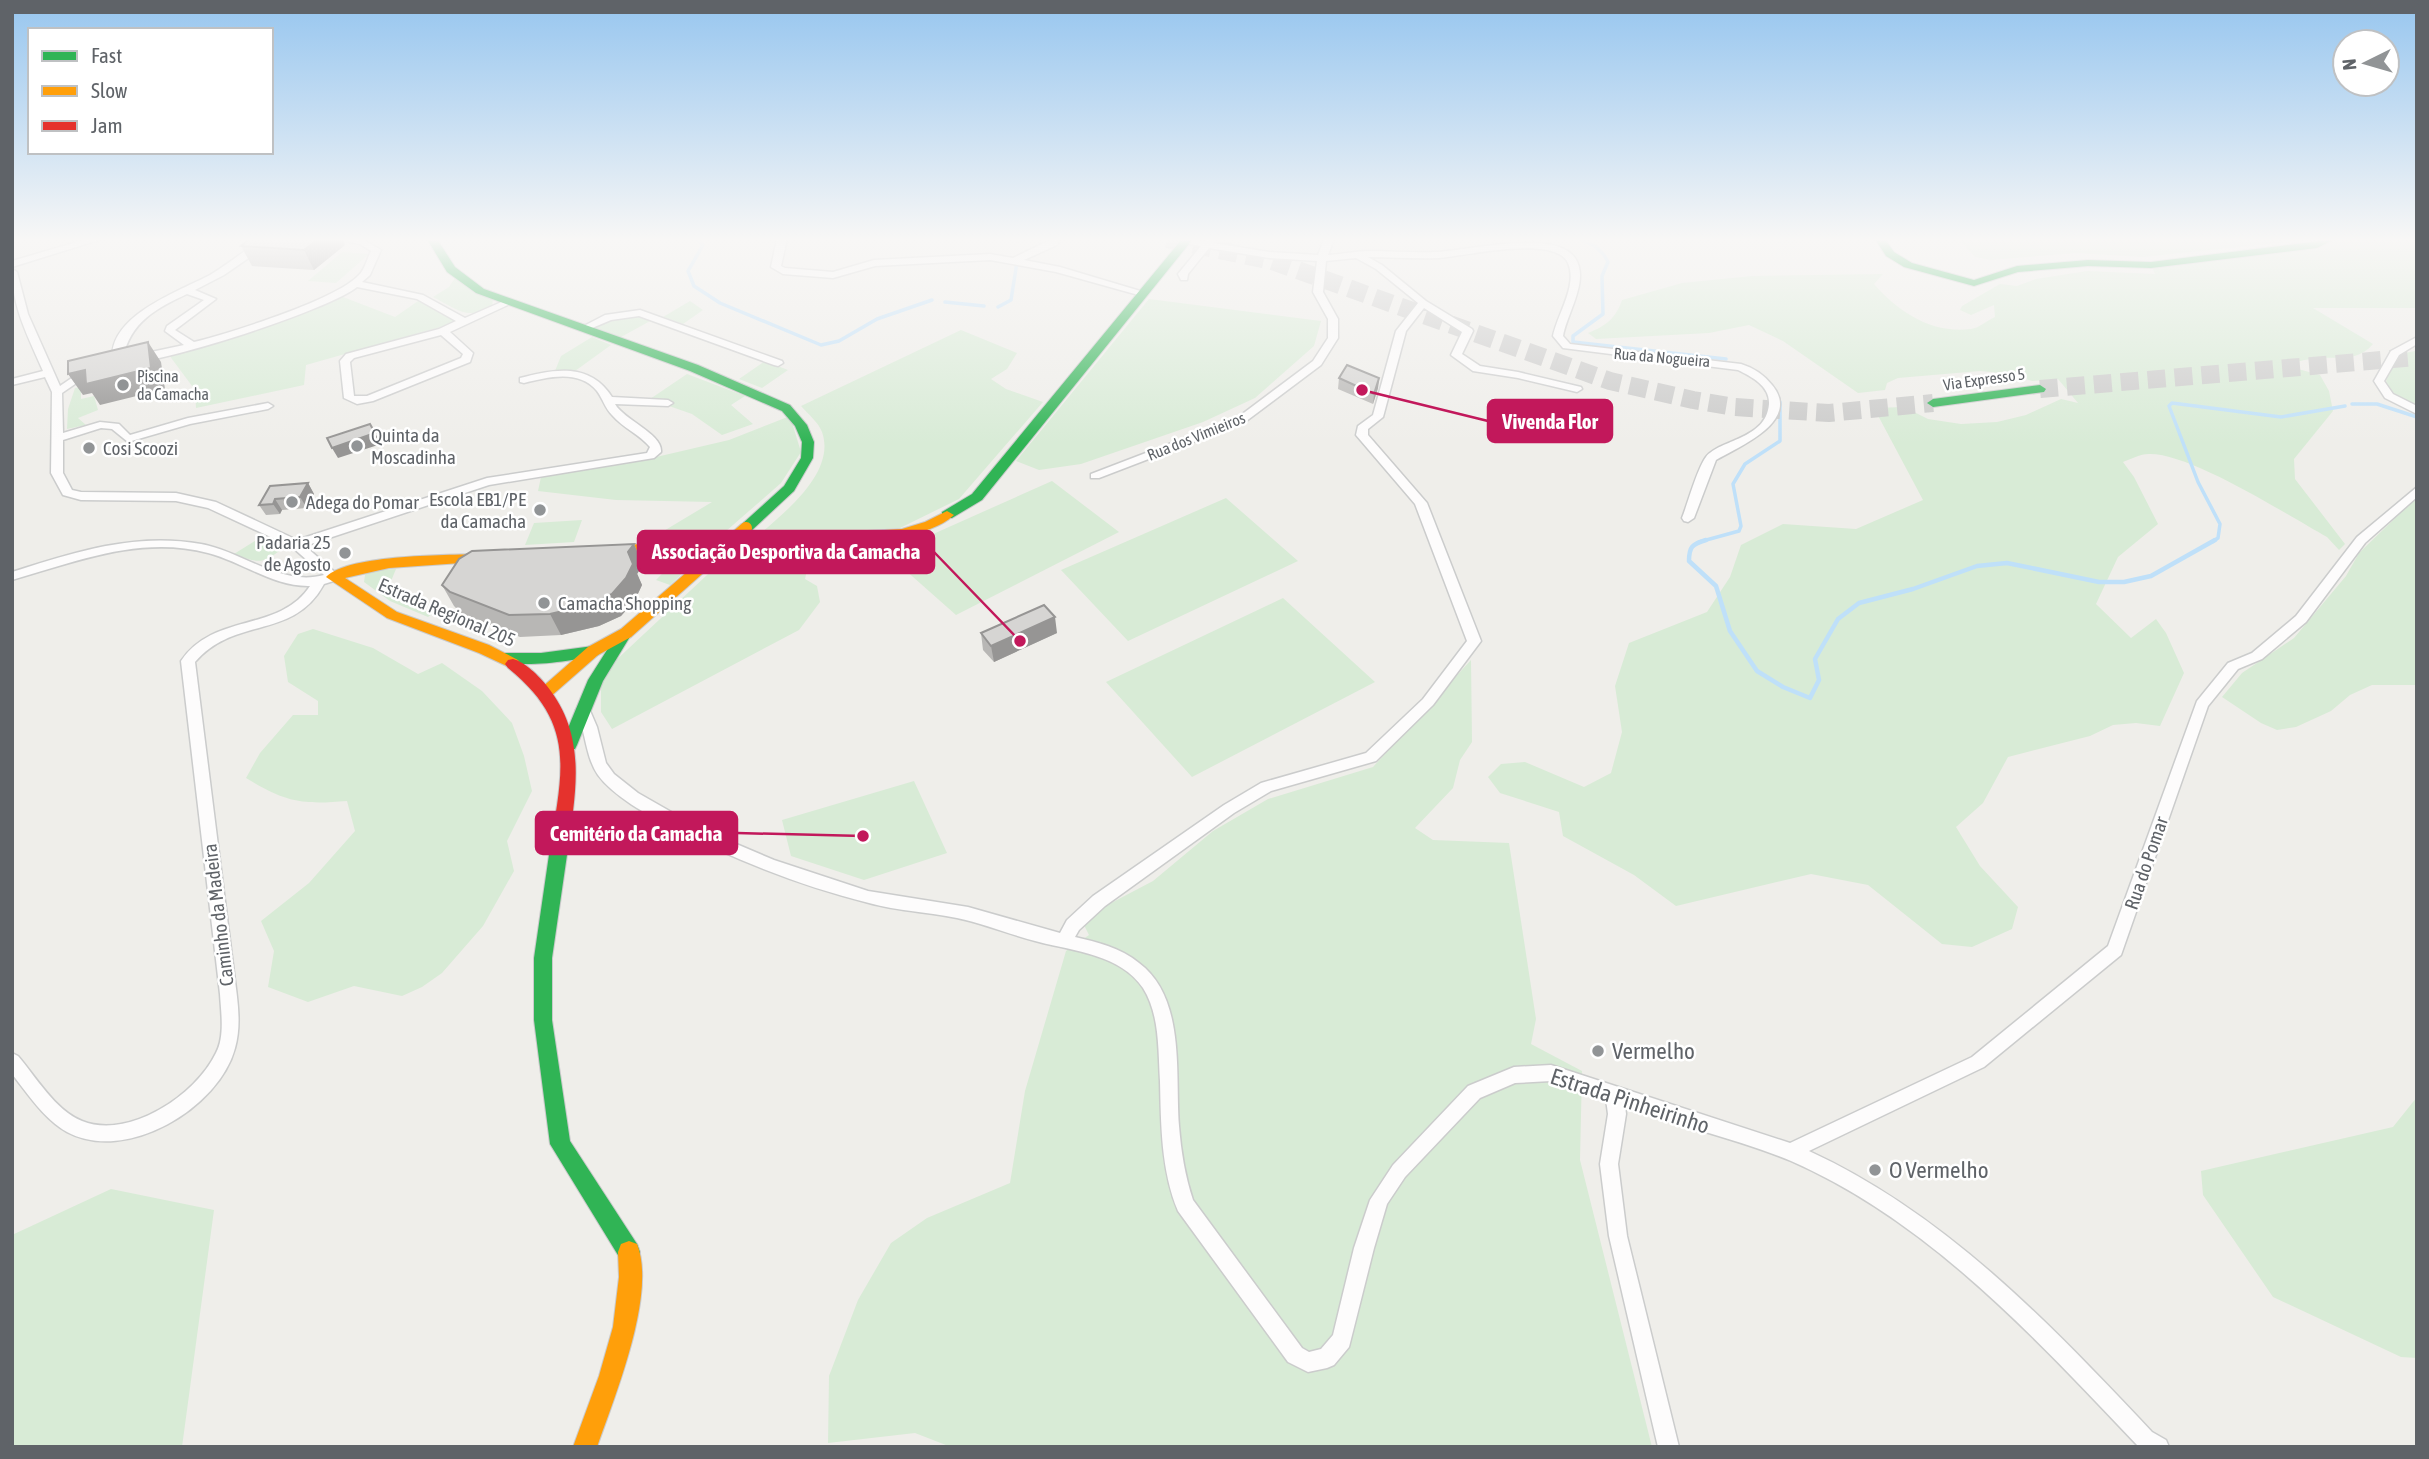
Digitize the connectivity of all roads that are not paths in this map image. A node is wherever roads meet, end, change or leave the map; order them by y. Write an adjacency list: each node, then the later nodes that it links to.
1 (21, 307): 22 (street)
2 (154, 307): 17 (street)
3 (203, 307): 17 (street)
4 (304, 307): 17 (street)
5 (438, 307): 13 (street)
6 (498, 307): 13 (street)
7 (524, 307): 14 (main road)
8 (1131, 307): 35 (main road)
9 (1326, 307): 31 (street, Rua dos Vimieiros)
10 (1420, 307): 46 (street)
11 (1430, 307): 24 (street)
12 (1565, 307): 33 (street, Rua da Nogueira)
13 (465, 322): 15 (street)
14 (585, 328): 18 (street); 39 (main road, bridge)
15 (443, 331): 15 (street)
16 (2417, 340): 29 (street)
17 (191, 345)
18 (778, 363)
19 (88, 373): 22 (street)
20 (524, 380): 25 (street)
21 (12, 382): 22 (street)
22 (51, 382): 30 (street)
23 (2040, 388): 27 (main road, Via Expresso 5)
24 (1577, 389)
25 (608, 400): 26 (street); 34 (street)
26 (668, 403)
27 (1933, 403)
28 (268, 406): 30 (street)
29 (2417, 411)
30 (58, 438): 34 (street)
31 (1095, 475)
32 (2417, 491): 49 (street, Rua do Pomar)
33 (1688, 518)
34 (296, 544): 38 (street)
35 (596, 551)
36 (505, 557): 38 (main road)
37 (12, 576): 38 (street)
38 (325, 580): 41 (main road, Estrada Regional 205); 47 (street, Caminho da Madeira)
39 (626, 633): 40 (main road); 42 (main road)
40 (593, 651): 41 (main road); 42 (main road); 43 (main road)
41 (505, 658): 43 (main road, Estrada Regional 205)
42 (599, 674): 43 (main road); 44 (main road)
43 (545, 693): 45 (main road, Estrada Regional 205)
44 (583, 710): 45 (main road); 46 (street, Estrada Pinheirinho)
45 (569, 745): 50 (main road, Estrada Regional 205)
46 (1064, 940): 48 (street, Estrada Pinheirinho)
47 (12, 1061)
48 (1614, 1095): 49 (street, Estrada Pinheirinho); 51 (street)
49 (1792, 1152): 52 (street, Estrada Pinheirinho)
50 (584, 1447)
51 (1669, 1447)
52 (2159, 1447)

